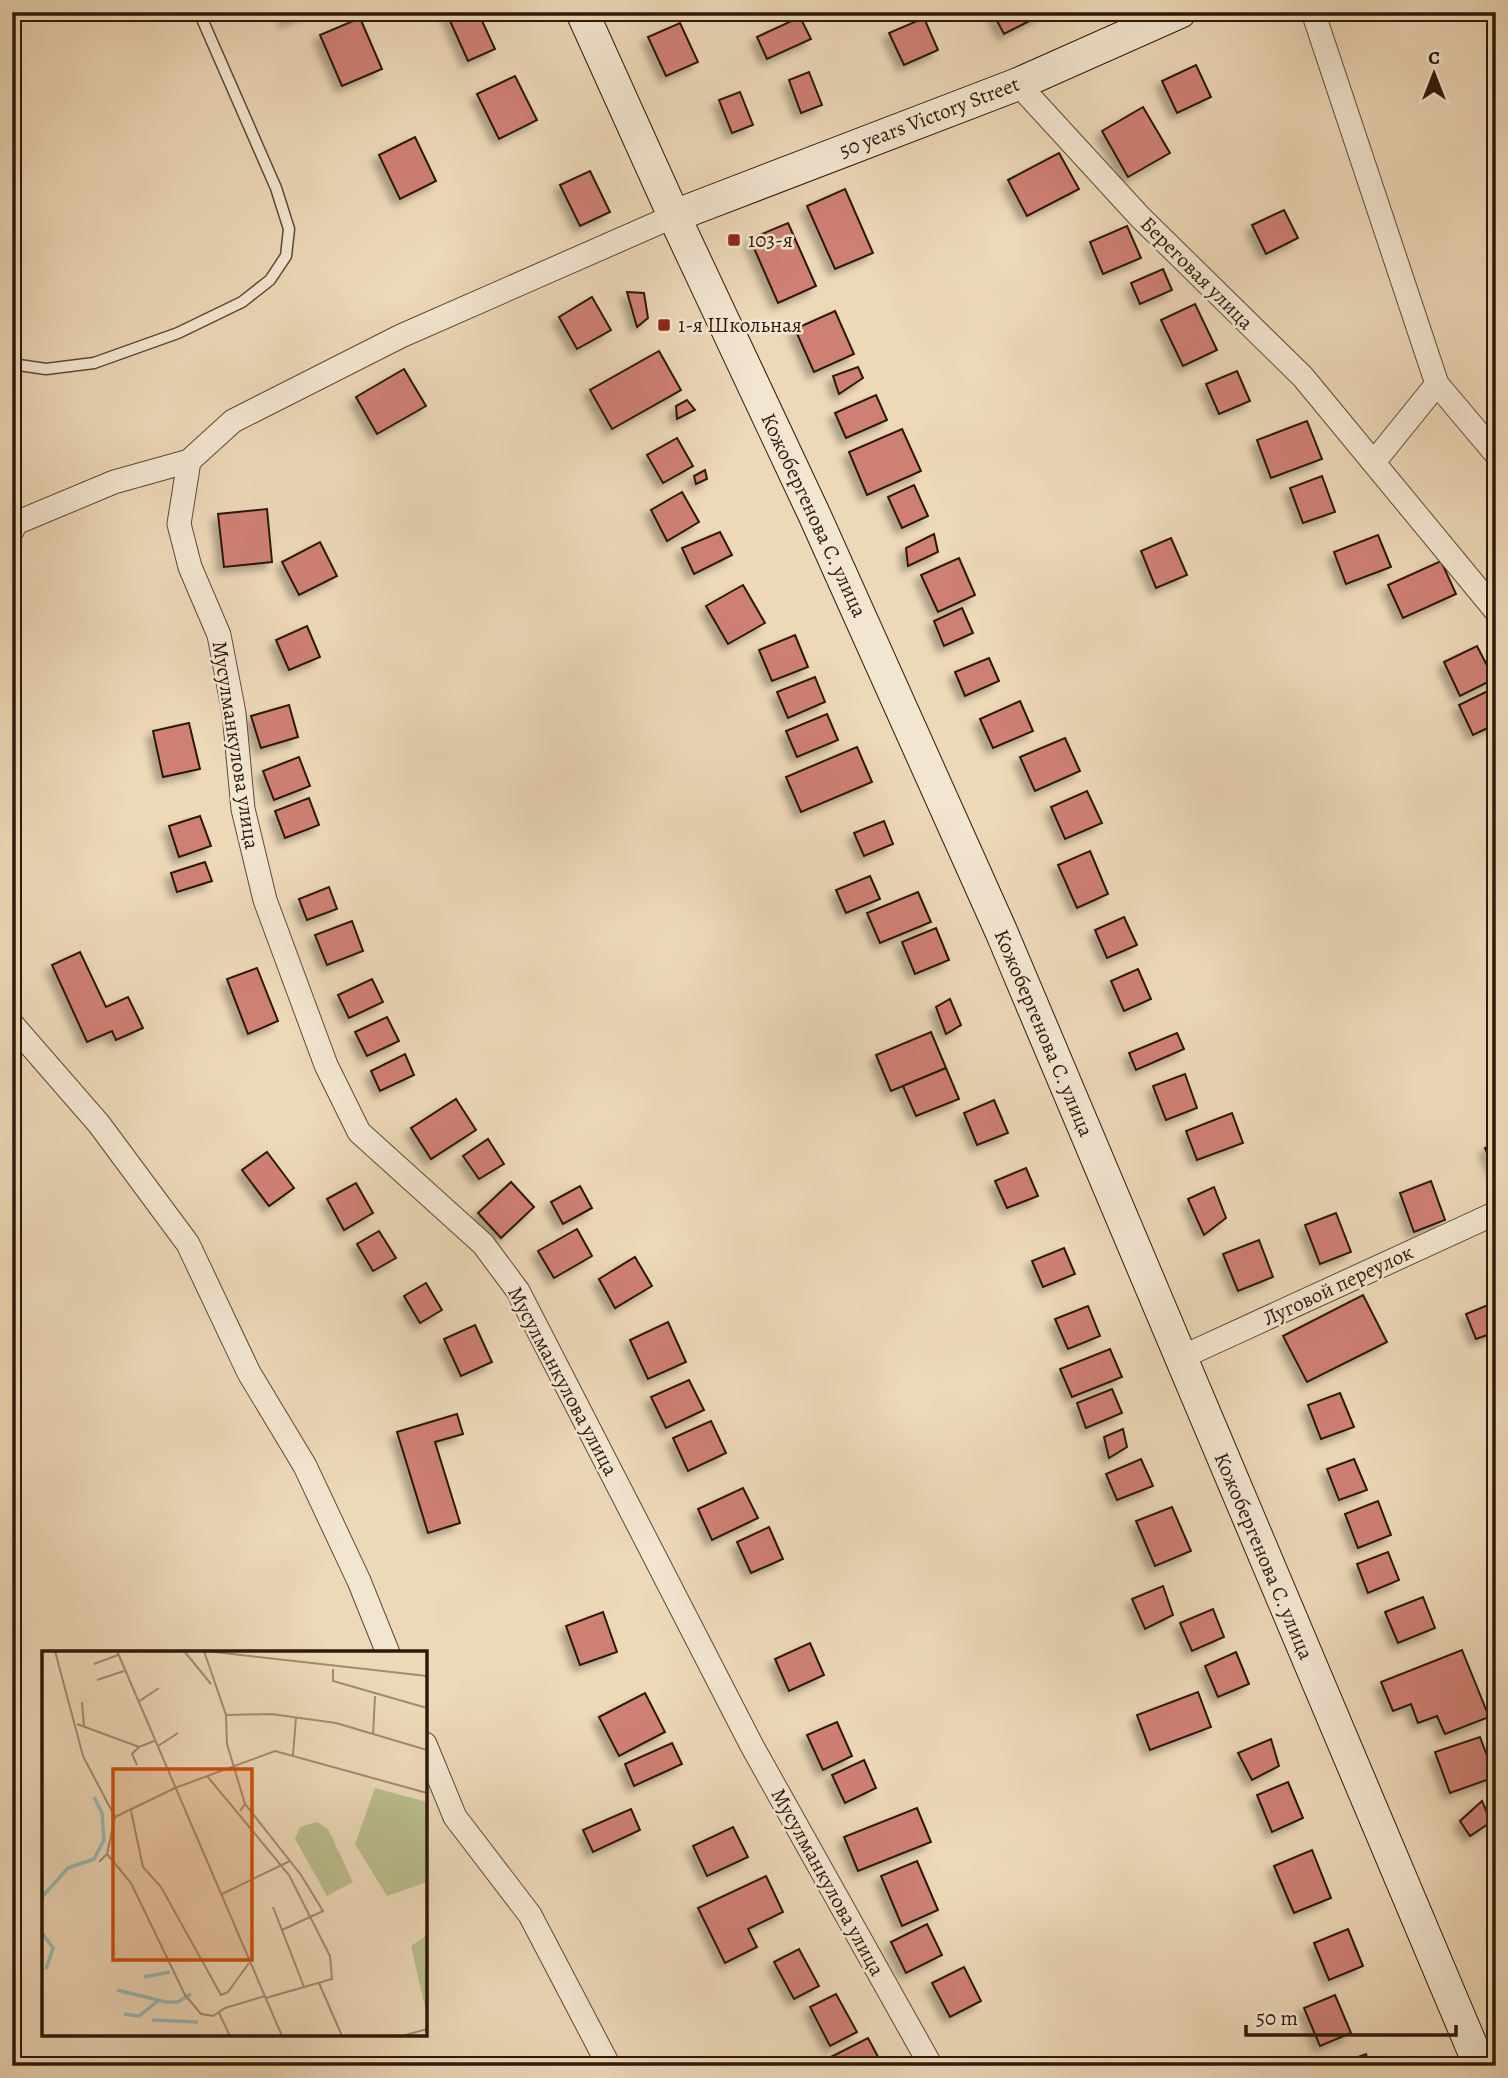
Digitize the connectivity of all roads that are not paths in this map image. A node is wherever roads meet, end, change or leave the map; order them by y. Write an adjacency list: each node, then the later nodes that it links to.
1 (199, 12): 7 (lane)
2 (582, 12): 6 (main road, Кожобергенова С. улица)
3 (1180, 12): 5 (main road, 50 years Victory Street)
4 (1313, 12): 8 (street)
5 (1018, 84): 6 (main road, 50 years Victory Street); 11 (street, Береговая улица)
6 (674, 216): 10 (street); 16 (main road, Кожобергенова С. улица)
7 (12, 364)
8 (1437, 384): 9 (street); 11 (street)
9 (1496, 454)
10 (189, 461): 12 (street); 20 (street, Мусулманкулова улица)
11 (1374, 463): 13 (street, Береговая улица)
12 (14, 524)
13 (1496, 611)
14 (12, 1024): 17 (street)
15 (1496, 1213): 16 (street, Луговой переулок)
16 (1180, 1358): 21 (main road, Кожобергенова С. улица)
17 (387, 1651)
18 (427, 1749): 19 (street)
19 (609, 2066)
20 (931, 2066)
21 (1480, 2066)

